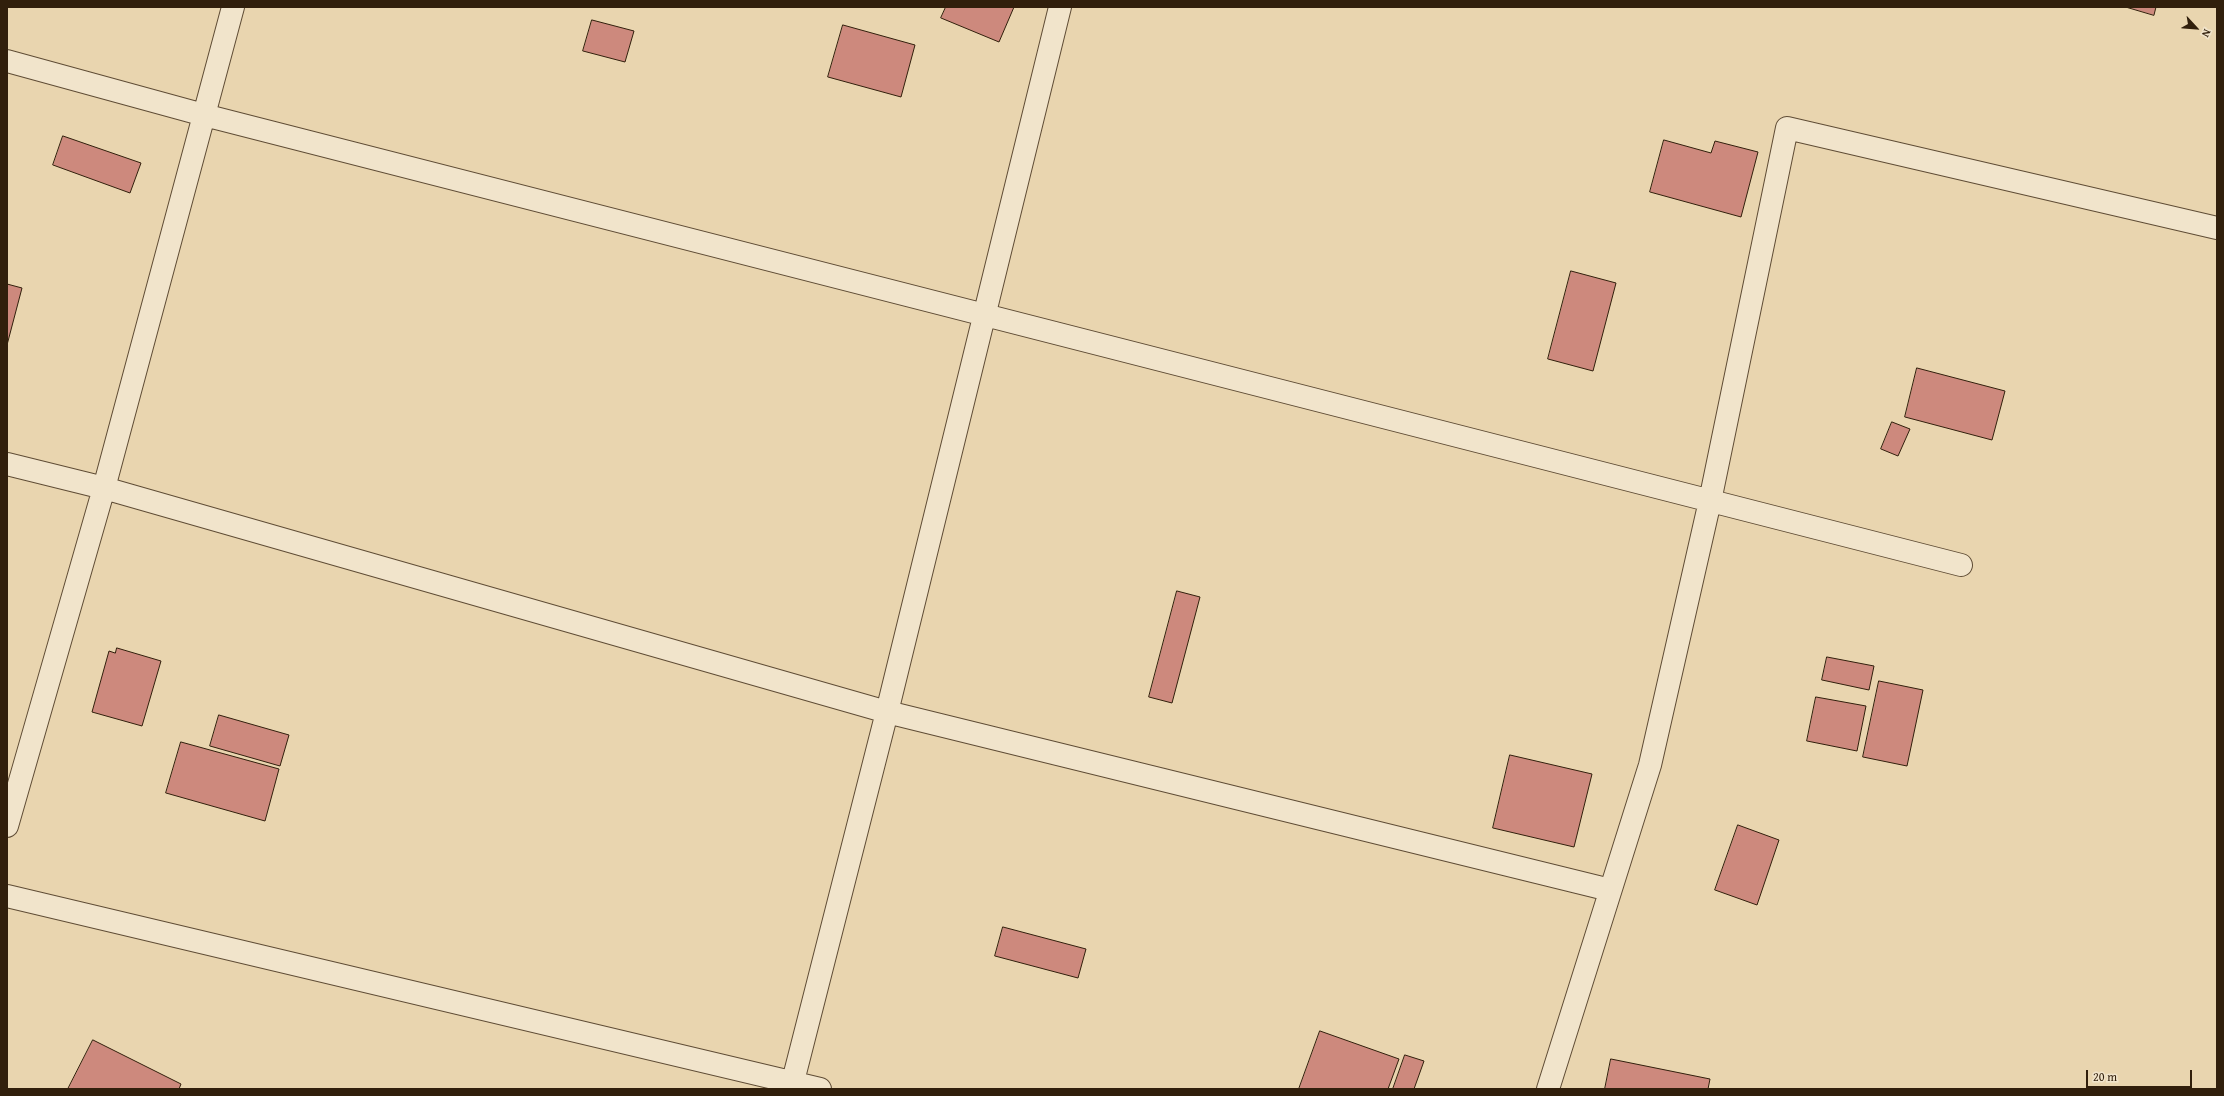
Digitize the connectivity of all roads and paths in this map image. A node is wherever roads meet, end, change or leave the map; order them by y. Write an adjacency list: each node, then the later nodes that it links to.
1 (233, 7): 4 (street)
2 (1060, 7): 6 (street)
3 (7, 61): 4 (street)
4 (204, 115): 6 (street); 8 (street)
5 (2217, 228): 9 (street)
6 (984, 316): 9 (street); 11 (street)
7 (7, 464): 8 (street)
8 (104, 488): 11 (street); 12 (street)
9 (1710, 501): 10 (street); 13 (street)
10 (1962, 565)
11 (888, 712): 13 (street); 15 (street)
12 (7, 826)
13 (1610, 890): 17 (street)
14 (7, 896): 15 (street)
15 (792, 1086): 16 (street)
16 (820, 1089)
17 (1548, 1089)

